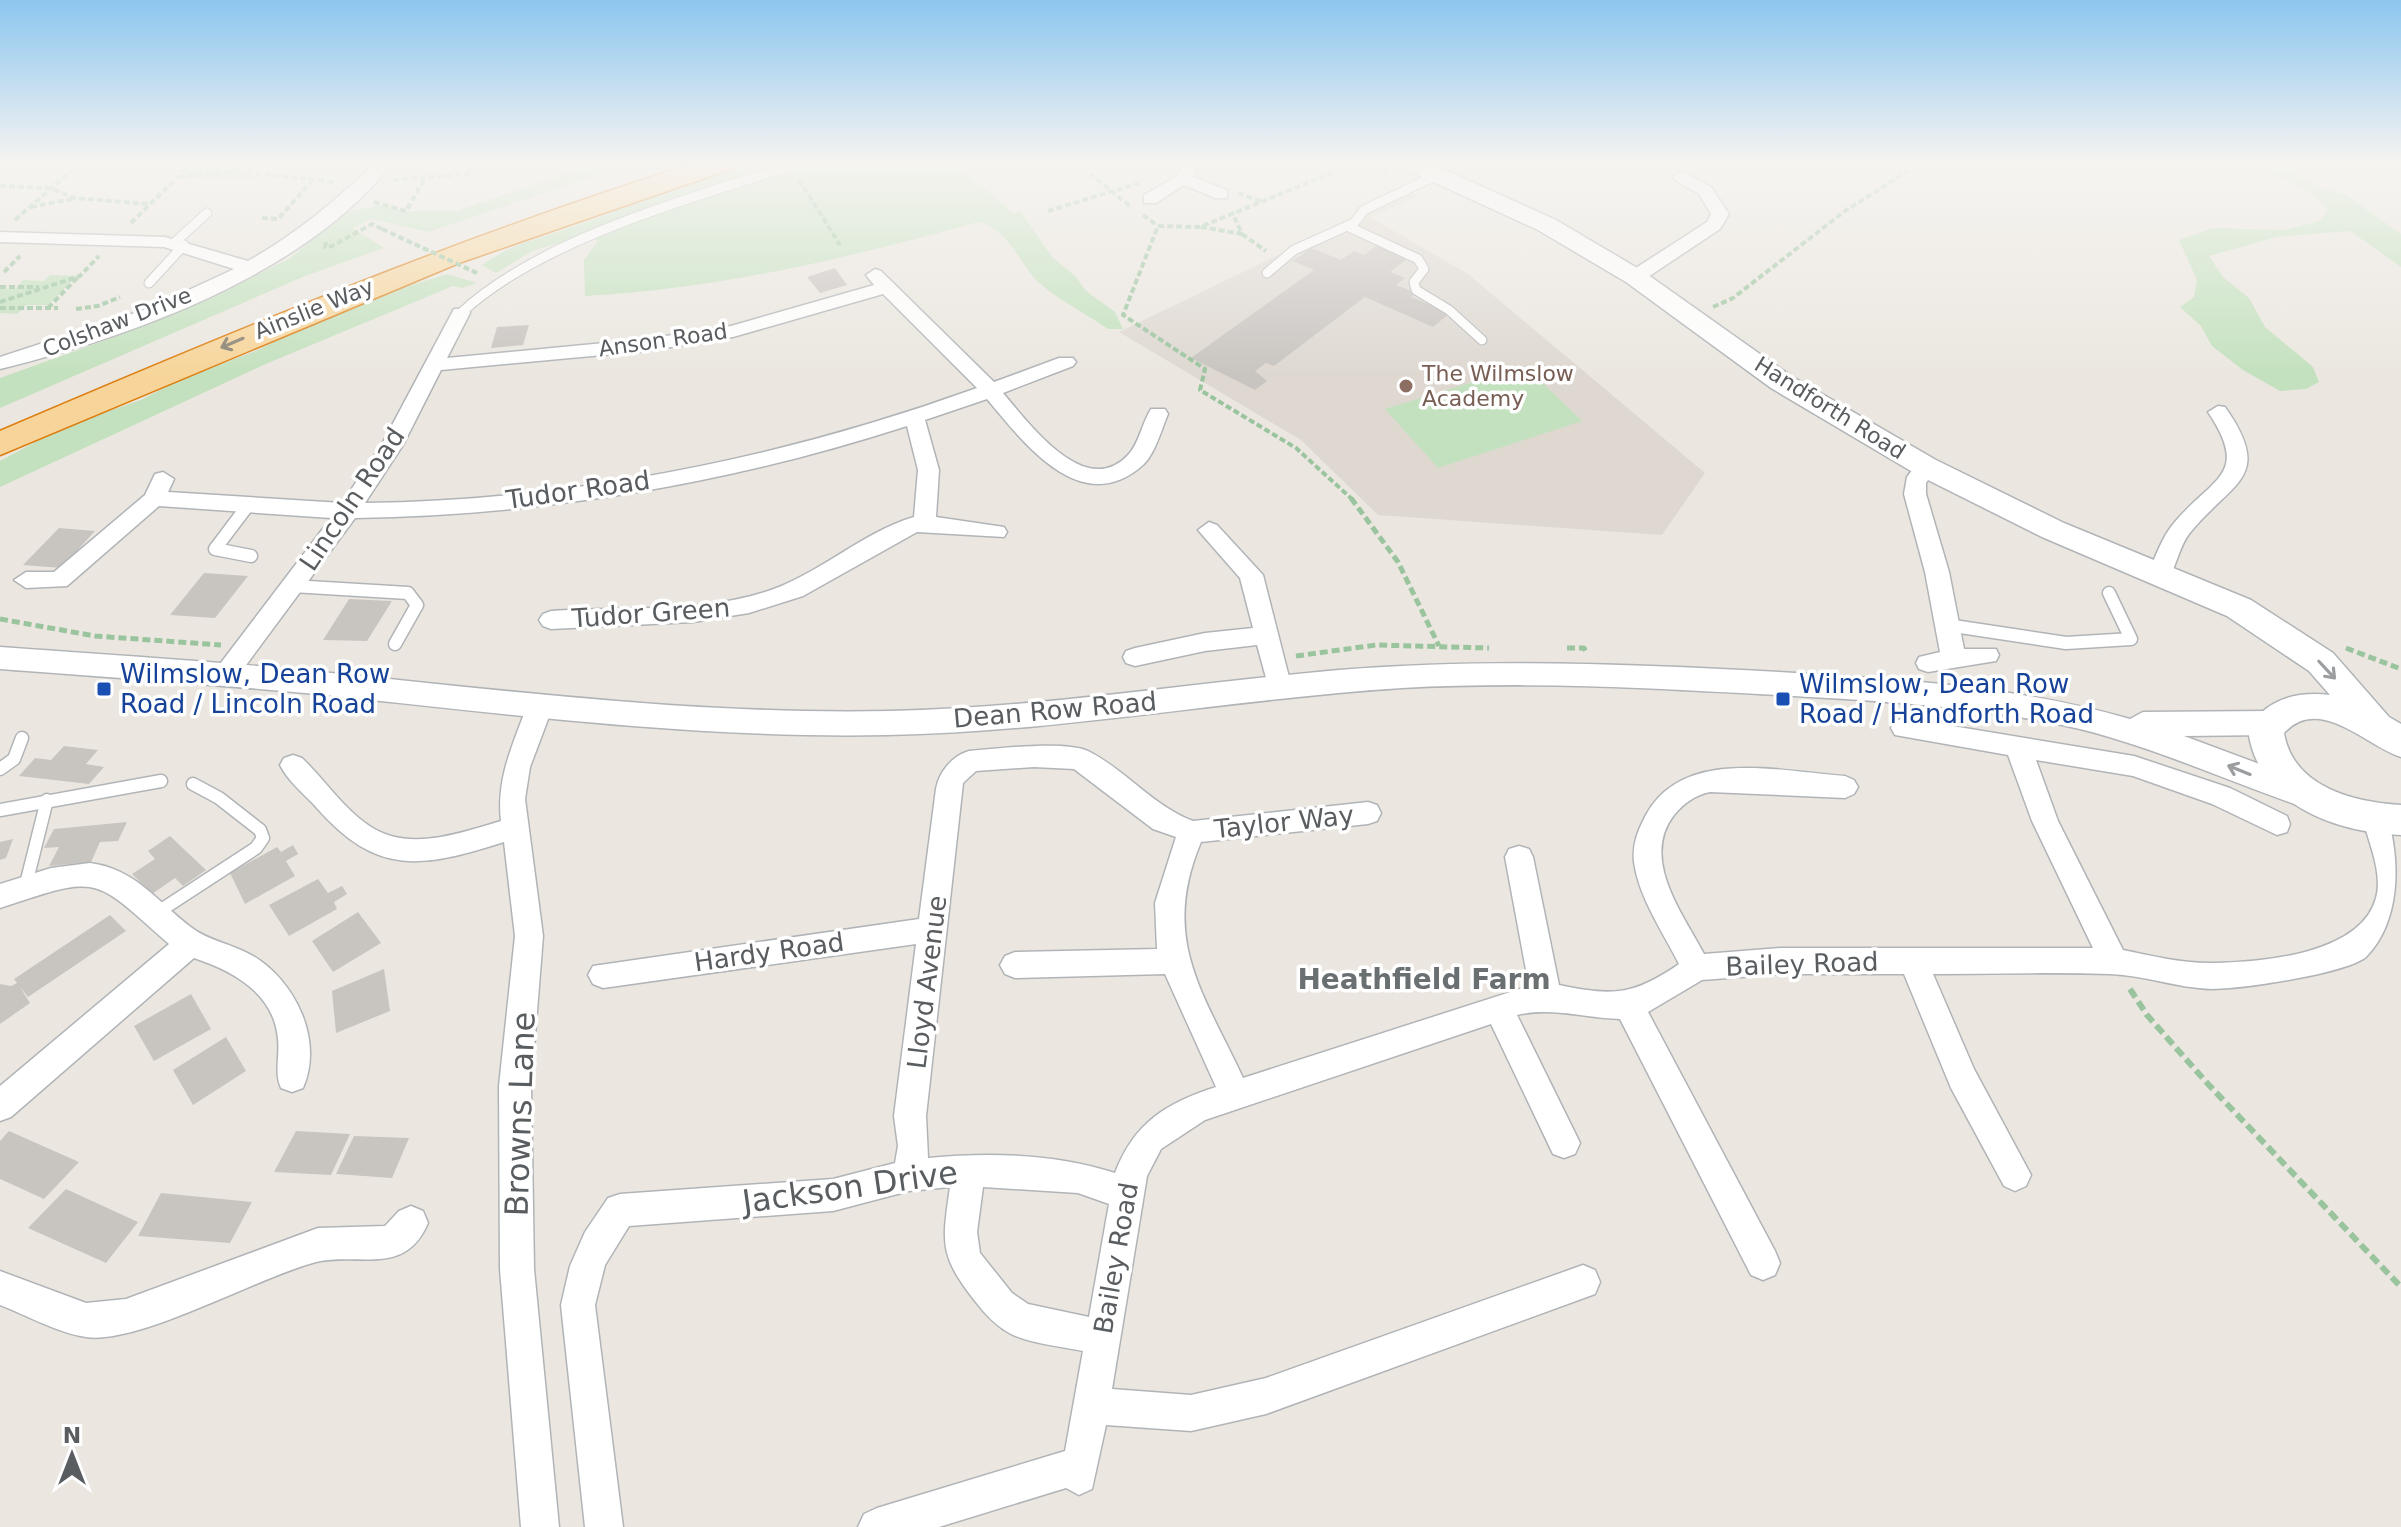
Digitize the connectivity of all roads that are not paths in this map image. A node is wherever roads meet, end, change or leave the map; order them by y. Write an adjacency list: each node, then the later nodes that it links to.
1 (33, 233): 11 (street)
2 (189, 233): 11 (lane)
3 (303, 233): 12 (street, Colshaw Drive)
4 (451, 233): 25 (highway, Ainslie Way)
5 (512, 233): 26 (highway, Ainslie Way, one-way to 26)
6 (605, 233): 16 (lane)
7 (1331, 233): 13 (lane)
8 (1363, 233): 17 (lane)
9 (1561, 233): 14 (main road, Handforth Road)
10 (1701, 233): 14 (street)
11 (179, 244): 12 (street); 15 (lane)
12 (248, 267): 19 (street, Colshaw Drive)
13 (1267, 273)
14 (1635, 277): 27 (main road, Handforth Road)
15 (149, 283)
16 (461, 313): 20 (street, Lincoln Road)
17 (1482, 340)
18 (1066, 362): 21 (street, Tudor Road)
19 (0, 363)
20 (434, 365): 21 (street, Anson Road); 29 (street, Lincoln Road)
21 (991, 391): 23 (street); 24 (street, Tudor Road)
22 (2218, 412): 34 (street)
23 (1158, 414)
24 (913, 417): 29 (street, Tudor Road); 30 (street)
25 (0, 419)
26 (0, 444)
27 (1926, 467): 34 (main road, Handforth Road); 39 (street)
28 (249, 504): 29 (street, Tudor Road); 33 (lane); 35 (street, Tudor Road)
29 (349, 510): 36 (street, Lincoln Road)
30 (924, 524): 32 (street, Tudor Green); 38 (street, Tudor Green)
31 (1209, 530): 41 (street)
32 (996, 532)
33 (251, 556)
34 (2160, 573): 40 (main road, Handforth Road)
35 (26, 580)
36 (292, 586): 42 (lane); 48 (street, Lincoln Road)
37 (2109, 593): 39 (lane)
38 (551, 620)
39 (1947, 625): 46 (street)
40 (2268, 626): 51 (main road); 54 (main road, Handforth Road, one-way to 54)
41 (1269, 635): 44 (street); 49 (street)
42 (395, 644)
43 (1987, 655): 46 (street)
44 (1135, 657)
45 (0, 658): 48 (street, Dean Row Road)
46 (1954, 660): 47 (street)
47 (1928, 663)
48 (226, 674): 50 (street, Dean Row Road)
49 (1280, 689): 50 (street, Dean Row Road); 52 (street, Dean Row Road)
50 (540, 706): 68 (street, Browns Lane)
51 (2277, 717): 52 (street, Dean Row Road); 54 (main road); 62 (main road)
52 (2108, 724): 62 (street, Dean Row Road, one-way to 52)
53 (1904, 728): 56 (street)
54 (2394, 737)
55 (22, 738): 58 (lane)
56 (2018, 747): 67 (street); 77 (street)
57 (293, 765): 68 (street)
58 (0, 769)
59 (161, 781): 63 (lane)
60 (193, 784): 72 (lane)
61 (1845, 787): 79 (street)
62 (2312, 797): 66 (main road)
63 (47, 800): 64 (lane); 71 (lane)
64 (0, 810)
65 (1368, 813): 69 (street, Taylor Way)
66 (2388, 820): 77 (street, Bailey Road)
67 (2277, 824)
68 (514, 828): 98 (street, Browns Lane)
69 (1192, 832): 73 (street, Lloyd Avenue); 75 (street, Taylor Way)
70 (1519, 857): 81 (street)
71 (12, 892): 72 (street)
72 (155, 914): 74 (street)
73 (935, 929): 80 (street, Hardy Road); 89 (street, Lloyd Avenue)
74 (191, 943): 84 (street); 86 (street)
75 (1176, 961): 78 (street); 85 (street, Taylor Way)
76 (1913, 961): 77 (street, Bailey Road); 79 (street, Bailey Road); 90 (street)
77 (2114, 961)
78 (1015, 965)
79 (1696, 968): 82 (street, Bailey Road)
80 (603, 975)
81 (1546, 996): 82 (street, Bailey Road); 83 (street, Bailey Road)
82 (1629, 1006): 93 (street)
83 (1498, 1008): 85 (street, Bailey Road); 87 (street)
84 (292, 1078)
85 (1235, 1094): 91 (street, Bailey Road)
86 (0, 1106)
87 (1564, 1143)
88 (969, 1170): 89 (street, Jackson Drive); 91 (street, Jackson Drive); 96 (street)
89 (909, 1175): 99 (street, Jackson Drive)
90 (2015, 1175)
91 (1126, 1193): 96 (street, Bailey Road)
92 (411, 1223): 95 (street)
93 (1763, 1263)
94 (1583, 1282): 97 (street)
95 (3, 1295)
96 (1101, 1337): 97 (street, Bailey Road)
97 (1090, 1406): 100 (street, Bailey Road)
98 (540, 1527)
99 (604, 1527)
100 (877, 1527)

